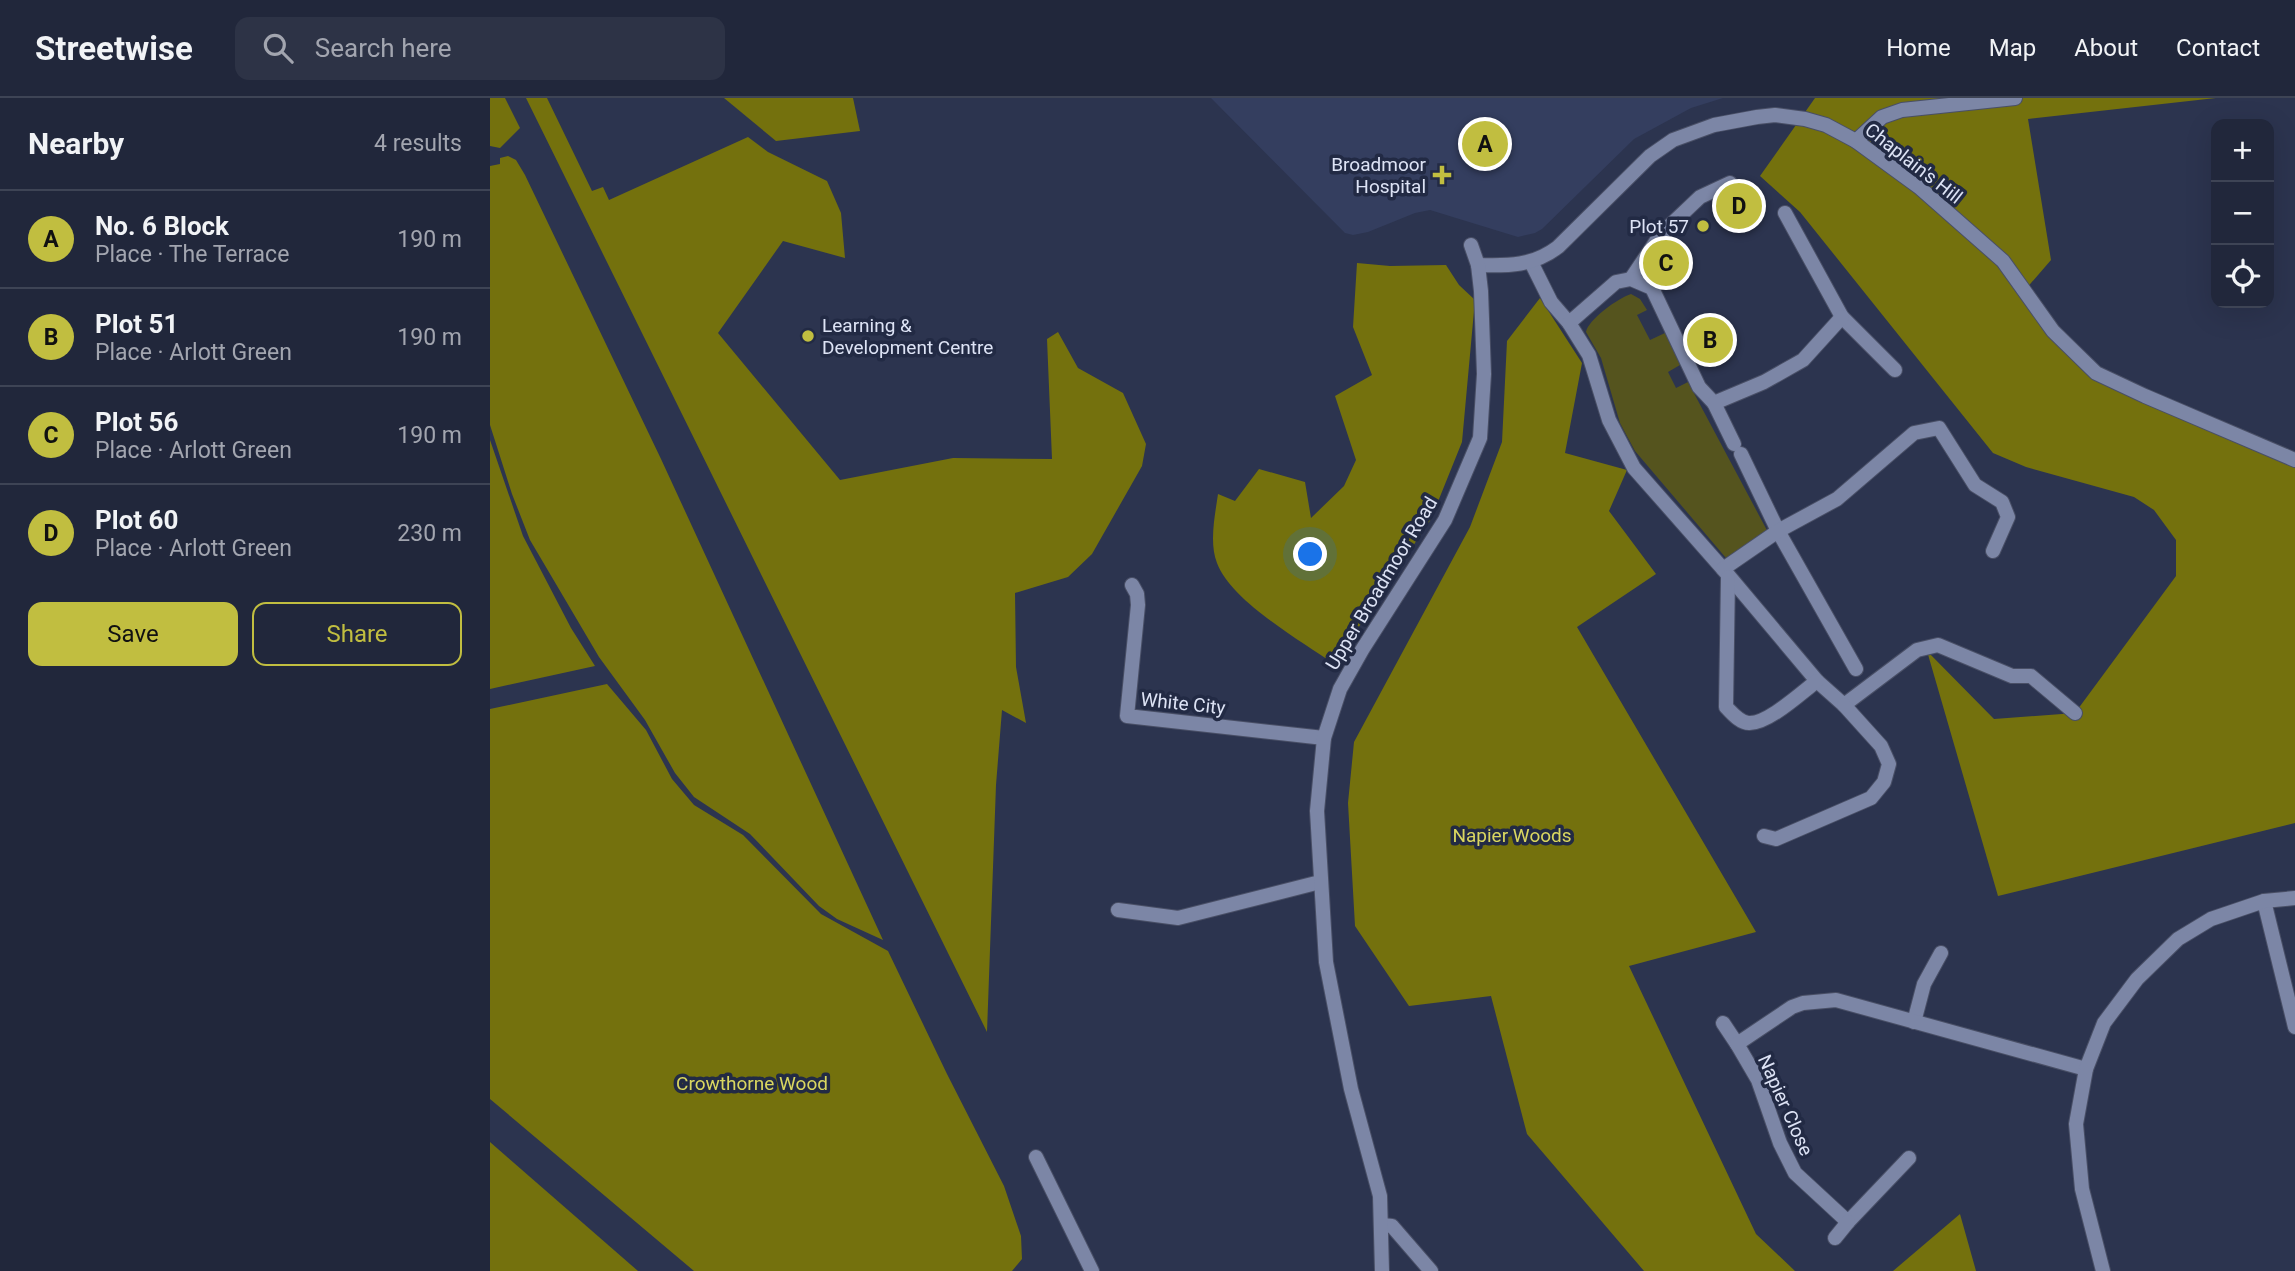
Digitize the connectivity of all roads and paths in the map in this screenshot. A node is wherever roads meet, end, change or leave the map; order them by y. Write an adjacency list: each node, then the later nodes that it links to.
1 (2015, 98): 2 (street)
2 (1856, 141): 6 (street, Chaplain's Hill); 13 (street, Chaplain's Hill)
3 (1730, 183): 8 (street)
4 (1785, 214): 9 (street)
5 (1471, 245): 7 (street, Upper Broadmoor Road)
6 (1531, 262): 7 (street, Chaplain's Hill); 10 (street)
7 (1478, 265): 22 (street, Upper Broadmoor Road)
8 (1631, 279): 10 (street); 12 (street)
9 (1842, 317): 11 (street); 12 (street)
10 (1569, 323): 16 (street)
11 (1895, 370)
12 (1714, 403): 14 (street)
13 (2295, 460)
14 (1777, 531): 15 (street); 16 (street); 18 (street)
15 (1993, 551)
16 (1726, 573): 19 (street); 19 (street)
17 (1132, 585): 22 (street, White City)
18 (1856, 668)
19 (1817, 681): 20 (street)
20 (1844, 705): 21 (street); 23 (street)
21 (2075, 713)
22 (1324, 738): 24 (street, Upper Broadmoor Road)
23 (1765, 836)
24 (1320, 882): 27 (street); 37 (street, Upper Broadmoor Road)
25 (2295, 898): 26 (street)
26 (2264, 901): 31 (street); 33 (street)
27 (1118, 910)
28 (1941, 953): 29 (street)
29 (1914, 1022): 32 (street, Napier Close); 33 (street, Napier Close)
30 (1723, 1023): 32 (street)
31 (2295, 1027)
32 (1737, 1044): 36 (street, Napier Close)
33 (2086, 1069): 42 (street)
34 (1036, 1157): 39 (street)
35 (1909, 1158): 36 (street)
36 (1848, 1222): 38 (street)
37 (1382, 1225): 40 (street, Upper Broadmoor Road); 41 (street)
38 (1835, 1238)
39 (1092, 1271)
40 (1382, 1271)
41 (1431, 1271)
42 (2103, 1271)

